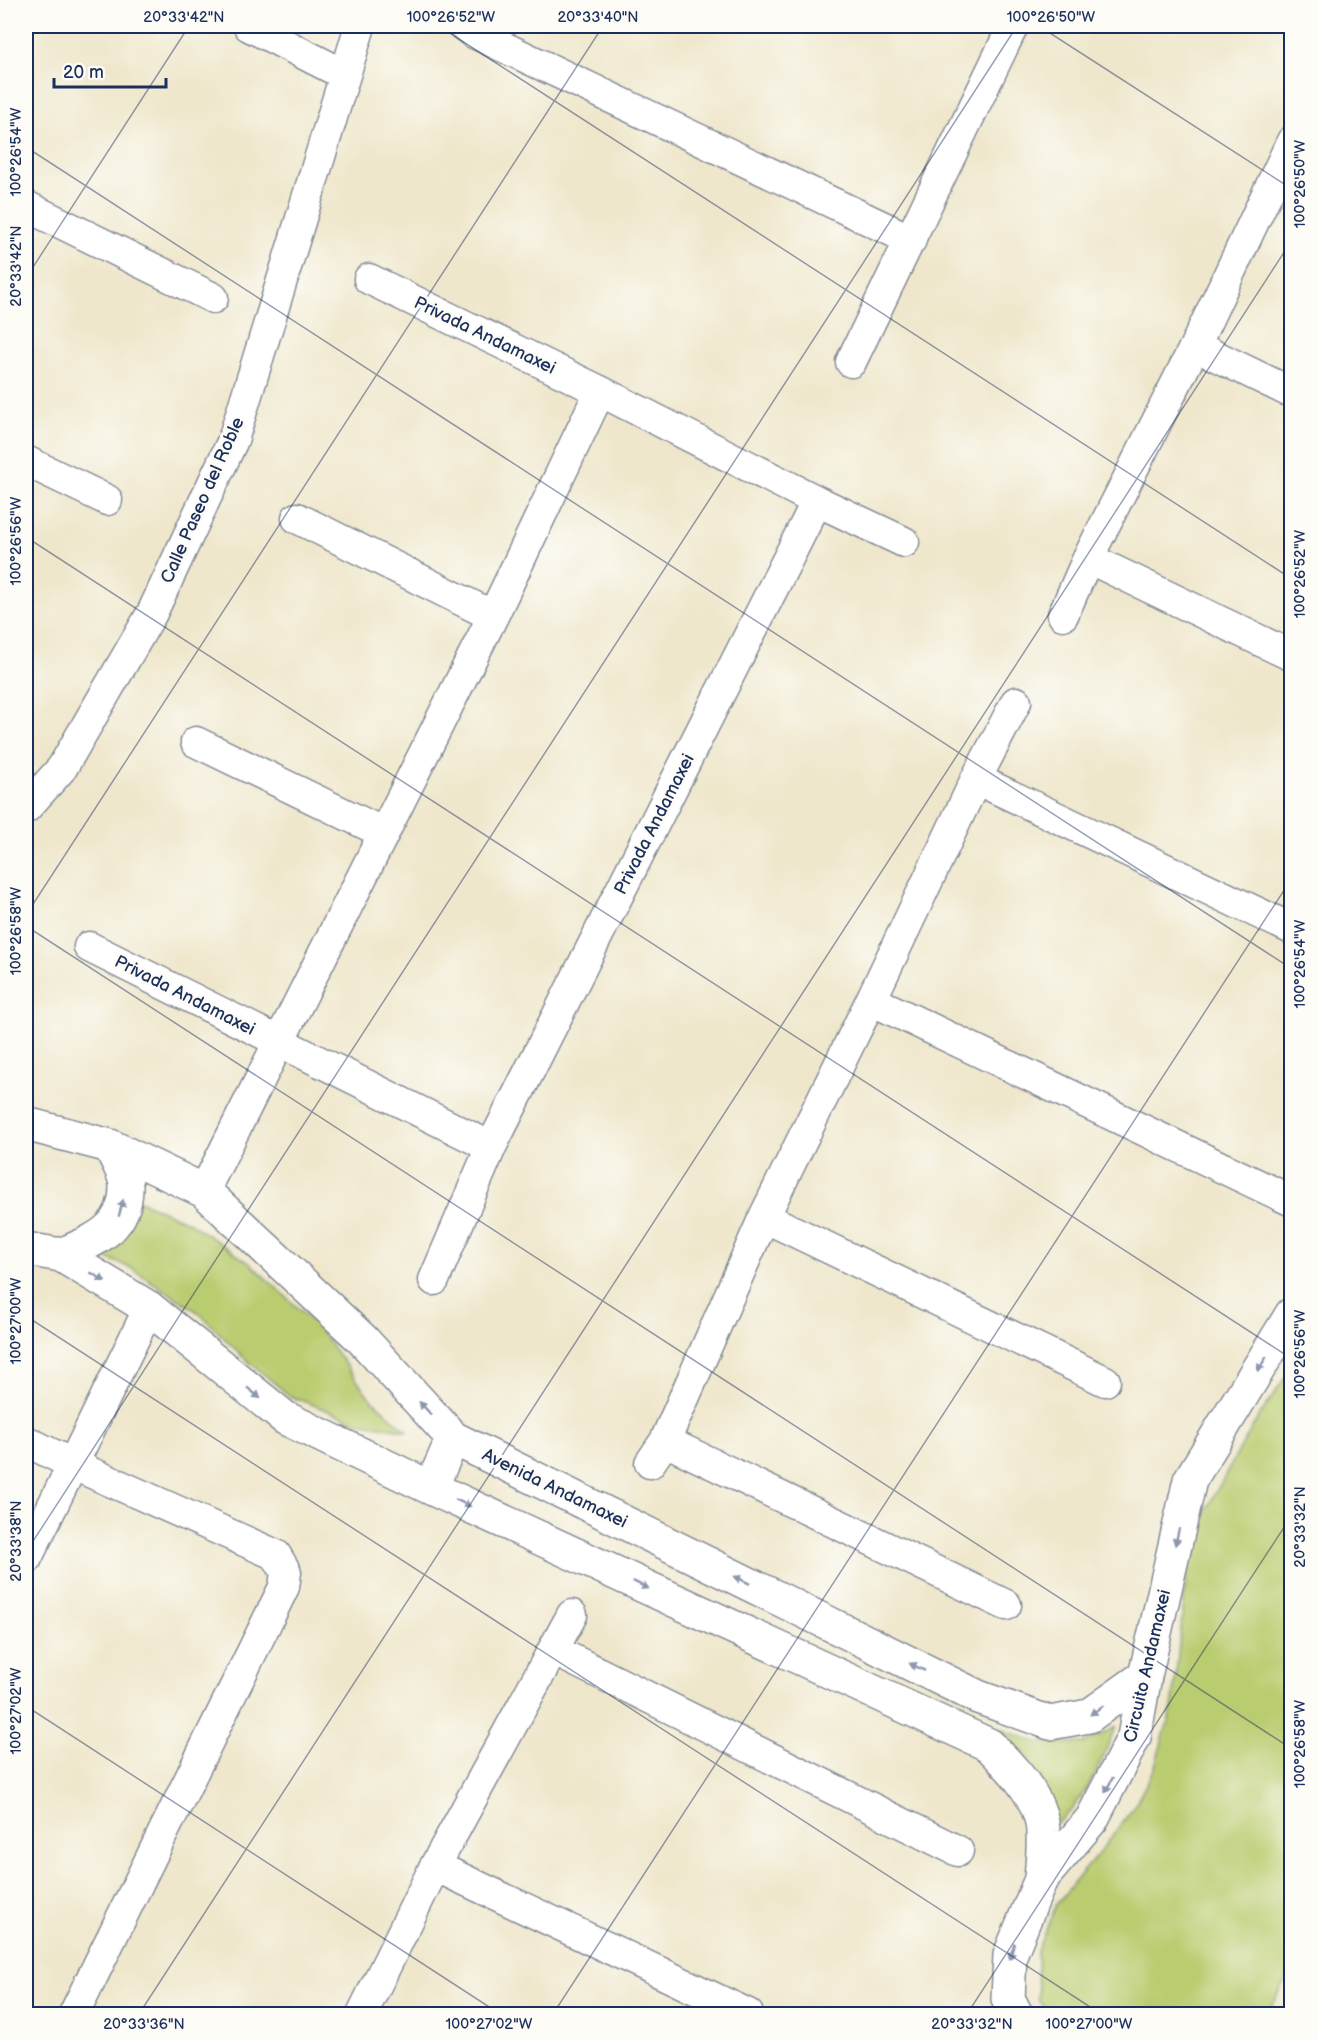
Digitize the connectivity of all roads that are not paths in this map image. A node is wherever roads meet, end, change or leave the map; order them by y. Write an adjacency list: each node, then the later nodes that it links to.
1 (249, 26): 5 (street)
2 (360, 26): 5 (street, Calle Paseo del Roble)
3 (464, 26): 8 (street)
4 (1013, 26): 8 (street)
5 (345, 75): 27 (street, Calle Paseo del Roble)
6 (1292, 141): 11 (street)
7 (26, 206): 10 (street)
8 (911, 240): 12 (street)
9 (369, 279): 13 (street, Privada Andamaxei)
10 (213, 298)
11 (1195, 346): 14 (street); 20 (street)
12 (851, 362)
13 (600, 391): 17 (street, Privada Andamaxei); 22 (street)
14 (1292, 393)
15 (26, 461): 16 (street)
16 (106, 500)
17 (817, 501): 19 (street, Privada Andamaxei); 35 (street, Privada Andamaxei)
18 (297, 518): 22 (street)
19 (904, 542)
20 (1088, 558): 21 (street); 23 (street)
21 (1063, 615)
22 (493, 616): 28 (street)
23 (1292, 656)
24 (1016, 702): 26 (street)
25 (196, 742): 28 (street)
26 (976, 779): 29 (street); 31 (street)
27 (26, 808)
28 (384, 832): 32 (street)
29 (1292, 929)
30 (89, 947): 32 (street, Privada Andamaxei)
31 (871, 1000): 37 (street); 38 (street)
32 (280, 1042): 35 (street, Privada Andamaxei); 36 (street)
33 (26, 1124): 34 (street, Avenida Andamaxei)
34 (110, 1146): 36 (street, Avenida Andamaxei); 40 (street, one-way to 34)
35 (491, 1147): 41 (street, Privada Andamaxei)
36 (204, 1191): 45 (street, Avenida Andamaxei, one-way to 36)
37 (1292, 1201)
38 (764, 1217): 44 (street); 50 (street)
39 (26, 1249): 40 (street)
40 (61, 1255): 42 (street, one-way to 42)
41 (434, 1280)
42 (149, 1308): 47 (street); 48 (street, one-way to 48)
43 (1289, 1331): 53 (street, Circuito Andamaxei, one-way to 53)
44 (1105, 1381)
45 (453, 1438): 48 (street); 53 (street, Avenida Andamaxei, one-way to 45)
46 (26, 1441): 47 (street)
47 (74, 1465): 49 (street); 57 (street)
48 (430, 1488): 56 (street, one-way to 56)
49 (26, 1560)
50 (1006, 1605)
51 (572, 1615): 52 (street)
52 (553, 1650): 54 (street); 55 (street)
53 (1145, 1676): 56 (street, Circuito Andamaxei, one-way to 56)
54 (958, 1851)
55 (435, 1866): 58 (street); 59 (street)
56 (1041, 1879): 60 (street, Circuito Andamaxei, one-way to 60)
57 (74, 2014)
58 (362, 2014)
59 (748, 2014)
60 (1016, 2014)

